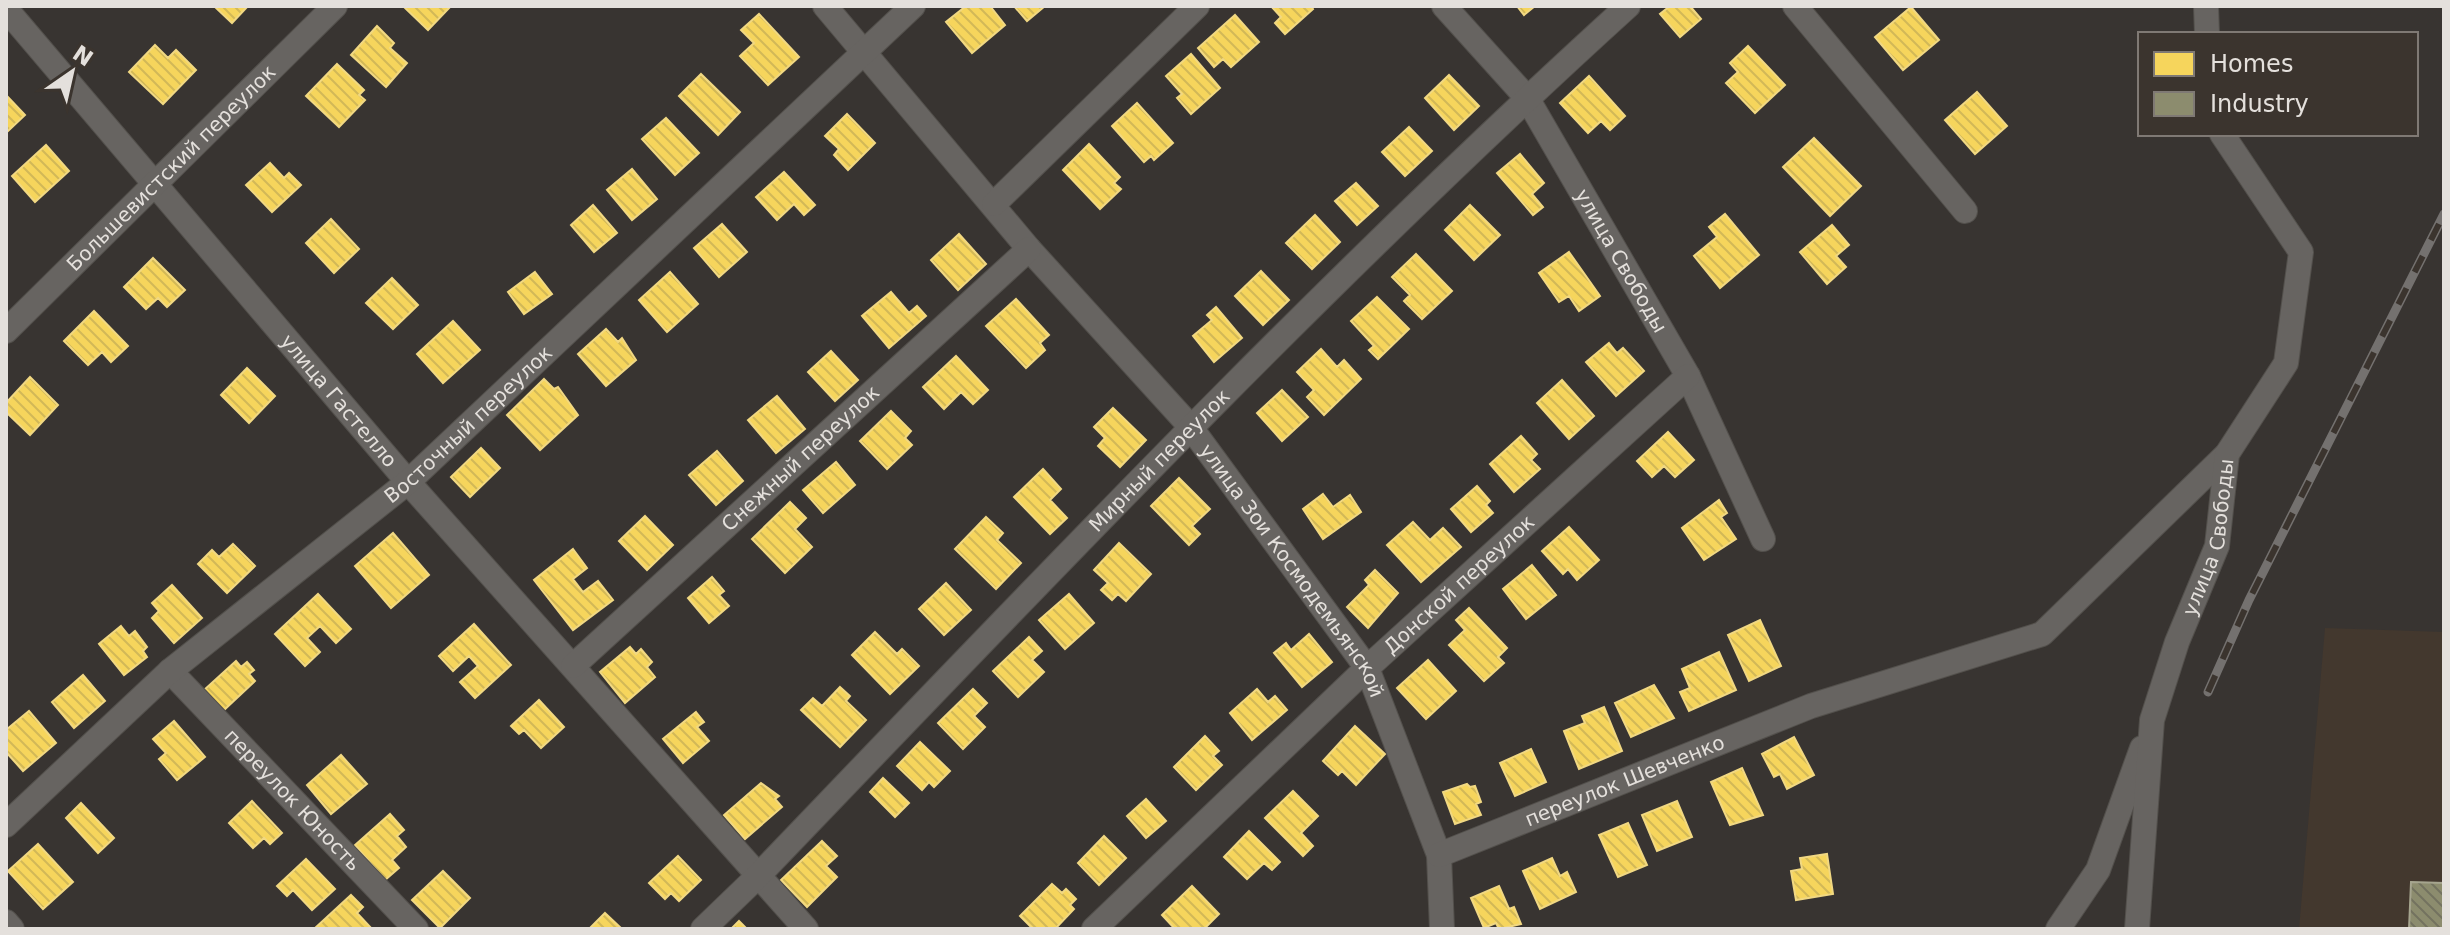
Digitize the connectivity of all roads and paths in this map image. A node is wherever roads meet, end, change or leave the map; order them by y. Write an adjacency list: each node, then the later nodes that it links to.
1 (335, 6): 14 (street, Большевистский переулок)
2 (825, 6): 11 (street, улица Зои Космодемьянской)
3 (913, 6): 11 (street, Восточный переулок)
4 (1197, 6): 15 (street)
5 (1444, 6): 12 (street, улица Свободы)
6 (1628, 6): 12 (street, Мирный переулок)
7 (1795, 6): 16 (street)
8 (2206, 6): 10 (street)
9 (6, 9): 14 (street, улица Гастелло)
10 (2207, 32)
11 (865, 52): 15 (street, улица Зои Космодемьянской); 22 (street, Восточный переулок)
12 (1527, 98): 19 (street, улица Свободы); 20 (street, Мирный переулок)
13 (2223, 136): 21 (street, улица Свободы)
14 (157, 184): 18 (street, Большевистский переулок); 22 (street, улица Гастелло)
15 (994, 204): 17 (street, улица Зои Космодемьянской)
16 (1965, 211)
17 (1029, 249): 20 (street, улица Зои Космодемьянской); 24 (street, Снежный переулок)
18 (6, 331)
19 (1688, 376): 23 (street, улица Свободы); 25 (street, Донской переулок)
20 (1189, 425): 25 (street, улица Зои Космодемьянской); 30 (street, Мирный переулок)
21 (2227, 454): 27 (street, улица Свободы); 29 (street, переулок Шевченко)
22 (408, 482): 24 (street, улица Гастелло); 26 (street, Восточный переулок)
23 (1763, 539)
24 (573, 666): 30 (street, улица Гастелло)
25 (1367, 668): 29 (street, улица Зои Космодемьянской); 36 (street, Донской переулок)
26 (170, 671): 28 (street, Восточный переулок); 33 (street, переулок Юность)
27 (2152, 720): 38 (street); 39 (street, улица Свободы)
28 (6, 825)
29 (1439, 855): 37 (street, улица Зои Космодемьянской)
30 (758, 876): 34 (street, Мирный переулок); 35 (street, улица Гастелло)
31 (6, 922): 32 (street)
32 (12, 929)
33 (416, 929)
34 (703, 929)
35 (806, 929)
36 (1094, 929)
37 (1442, 929)
38 (2058, 929)
39 (2137, 929)

